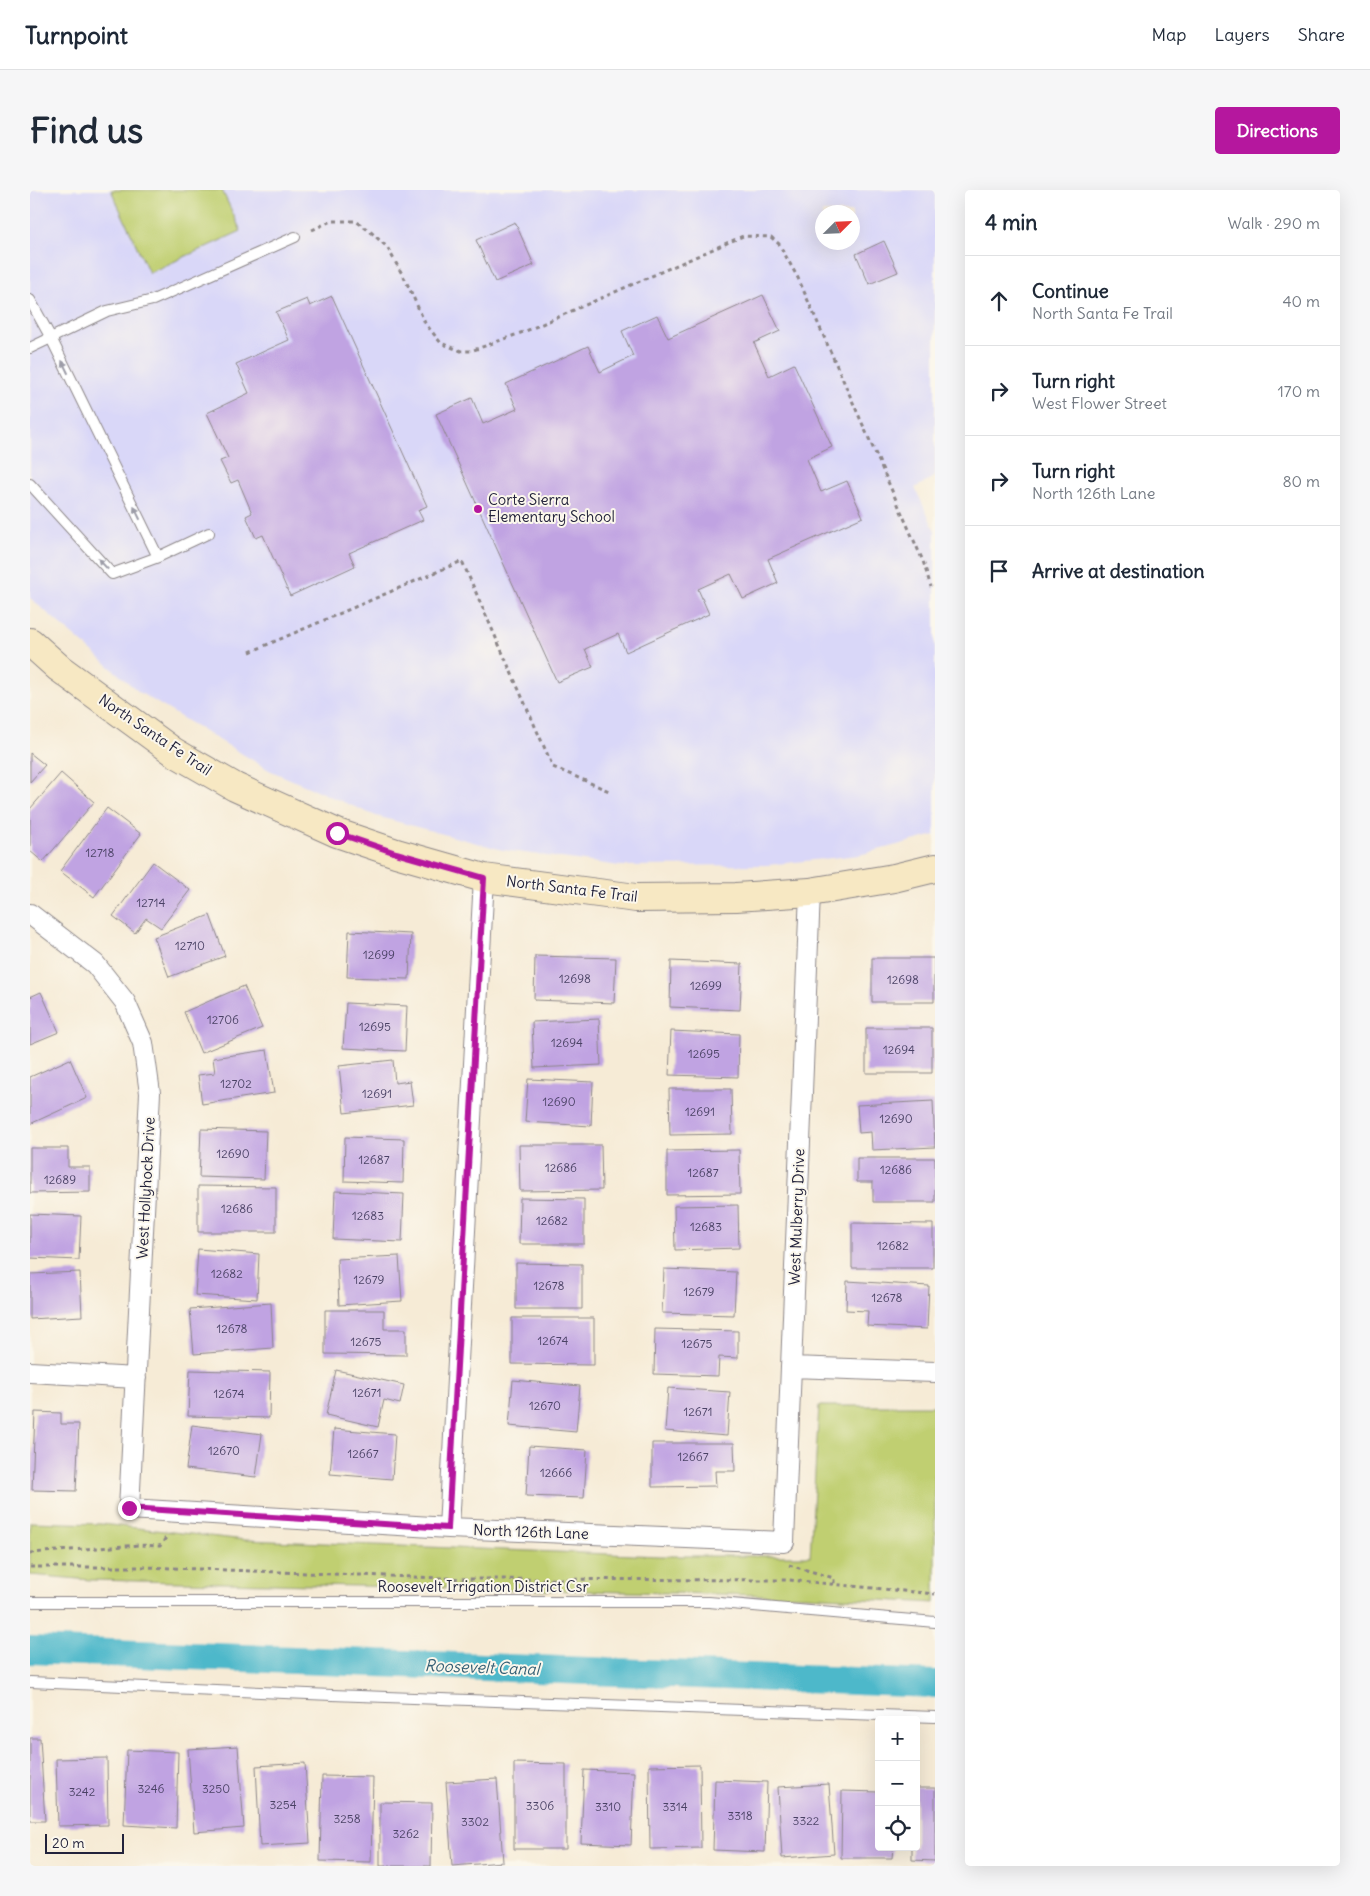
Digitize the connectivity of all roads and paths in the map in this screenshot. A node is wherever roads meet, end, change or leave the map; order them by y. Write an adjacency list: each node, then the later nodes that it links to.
1 (295, 237): 3 (lane); 8 (path)
2 (30, 300): 3 (lane)
3 (51, 338): 4 (lane); 7 (lane, one-way to 3)
4 (30, 348)
5 (30, 484): 7 (lane, one-way to 5)
6 (209, 533): 7 (lane)
7 (158, 557)
8 (931, 587)
9 (30, 642): 13 (street, North Santa Fe Trail)
10 (250, 652): 11 (path)
11 (608, 791)
12 (935, 868): 14 (street, North Santa Fe Trail)
13 (484, 878): 14 (street, North Santa Fe Trail); 22 (street)
14 (810, 892): 16 (street, West Mulberry Drive)
15 (30, 914): 19 (street, West Hollyhock Drive)
16 (792, 1367): 18 (street); 23 (street, West Mulberry Drive)
17 (30, 1372): 19 (street)
18 (935, 1372)
19 (136, 1378): 20 (street, West Hollyhock Drive)
20 (129, 1508): 21 (street, North 126th Lane)
21 (186, 1512): 22 (street, North 126th Lane); 24 (path)
22 (448, 1528): 23 (street, North 126th Lane)
23 (784, 1542): 26 (path)
24 (30, 1553)
25 (30, 1567): 26 (path)
26 (834, 1584): 27 (path)
27 (935, 1594)
28 (30, 1602): 29 (lane, Roosevelt Irrigation District Csr)
29 (935, 1622)
30 (30, 1682): 31 (lane)
31 (935, 1718)

